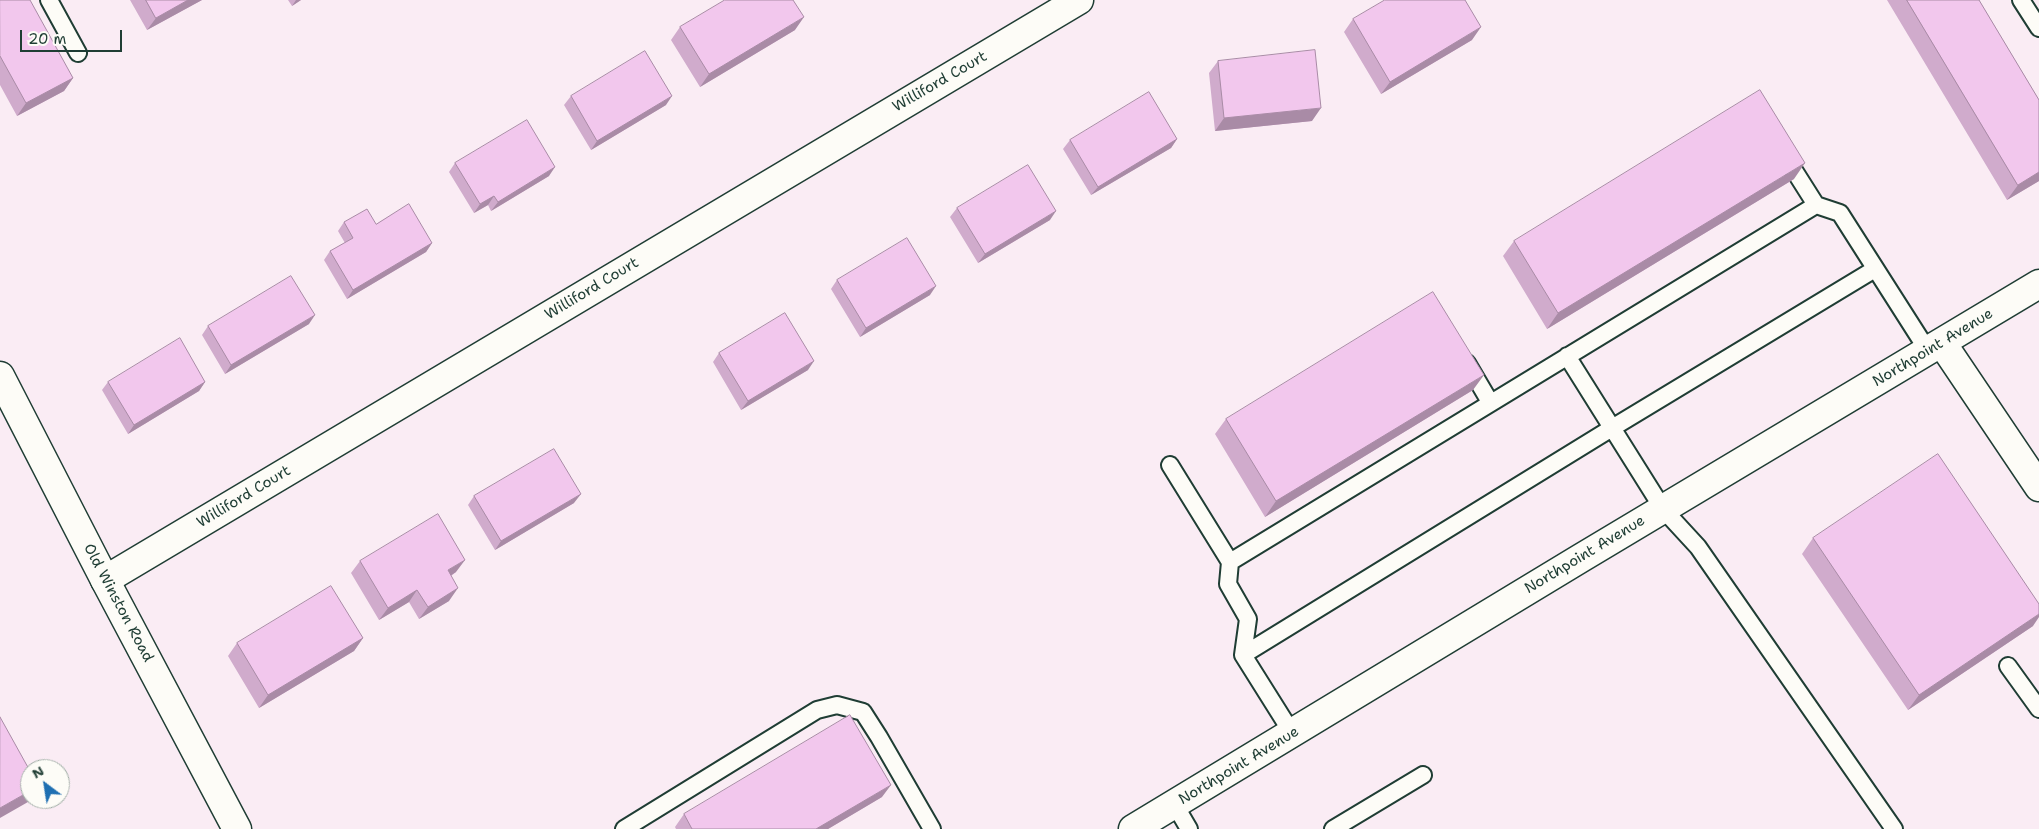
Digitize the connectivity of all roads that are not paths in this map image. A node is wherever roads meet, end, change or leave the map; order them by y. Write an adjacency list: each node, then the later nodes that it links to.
1 (49, 0): 5 (lane)
2 (1079, 0): 20 (street, Williford Court)
3 (2021, 0): 4 (lane)
4 (2039, 28)
5 (78, 53)
6 (1775, 139): 7 (lane)
7 (1816, 204): 8 (lane); 12 (lane)
8 (1875, 269): 10 (lane); 15 (lane)
9 (2039, 284): 10 (street, Northpoint Avenue)
10 (1935, 347): 17 (street); 18 (street, Northpoint Avenue)
11 (1461, 353): 14 (lane)
12 (1567, 356): 14 (lane); 15 (lane)
13 (0, 376): 20 (street, Old Winston Road)
14 (1490, 402): 19 (lane)
15 (1612, 428): 18 (lane); 21 (lane)
16 (1170, 465): 19 (lane)
17 (2039, 487)
18 (1663, 509): 24 (street, Northpoint Avenue); 33 (lane)
19 (1230, 562): 21 (lane)
20 (105, 580): 27 (street, Old Winston Road)
21 (1243, 655): 24 (lane)
22 (2008, 666): 23 (lane)
23 (2039, 709)
24 (1292, 733): 26 (street, Northpoint Avenue)
25 (1423, 775): 32 (lane)
26 (1175, 805): 30 (street, Northpoint Avenue); 31 (lane)
27 (238, 829)
28 (624, 829): 29 (lane)
29 (932, 829)
30 (1133, 829)
31 (1189, 829)
32 (1333, 829)
33 (1894, 829)

